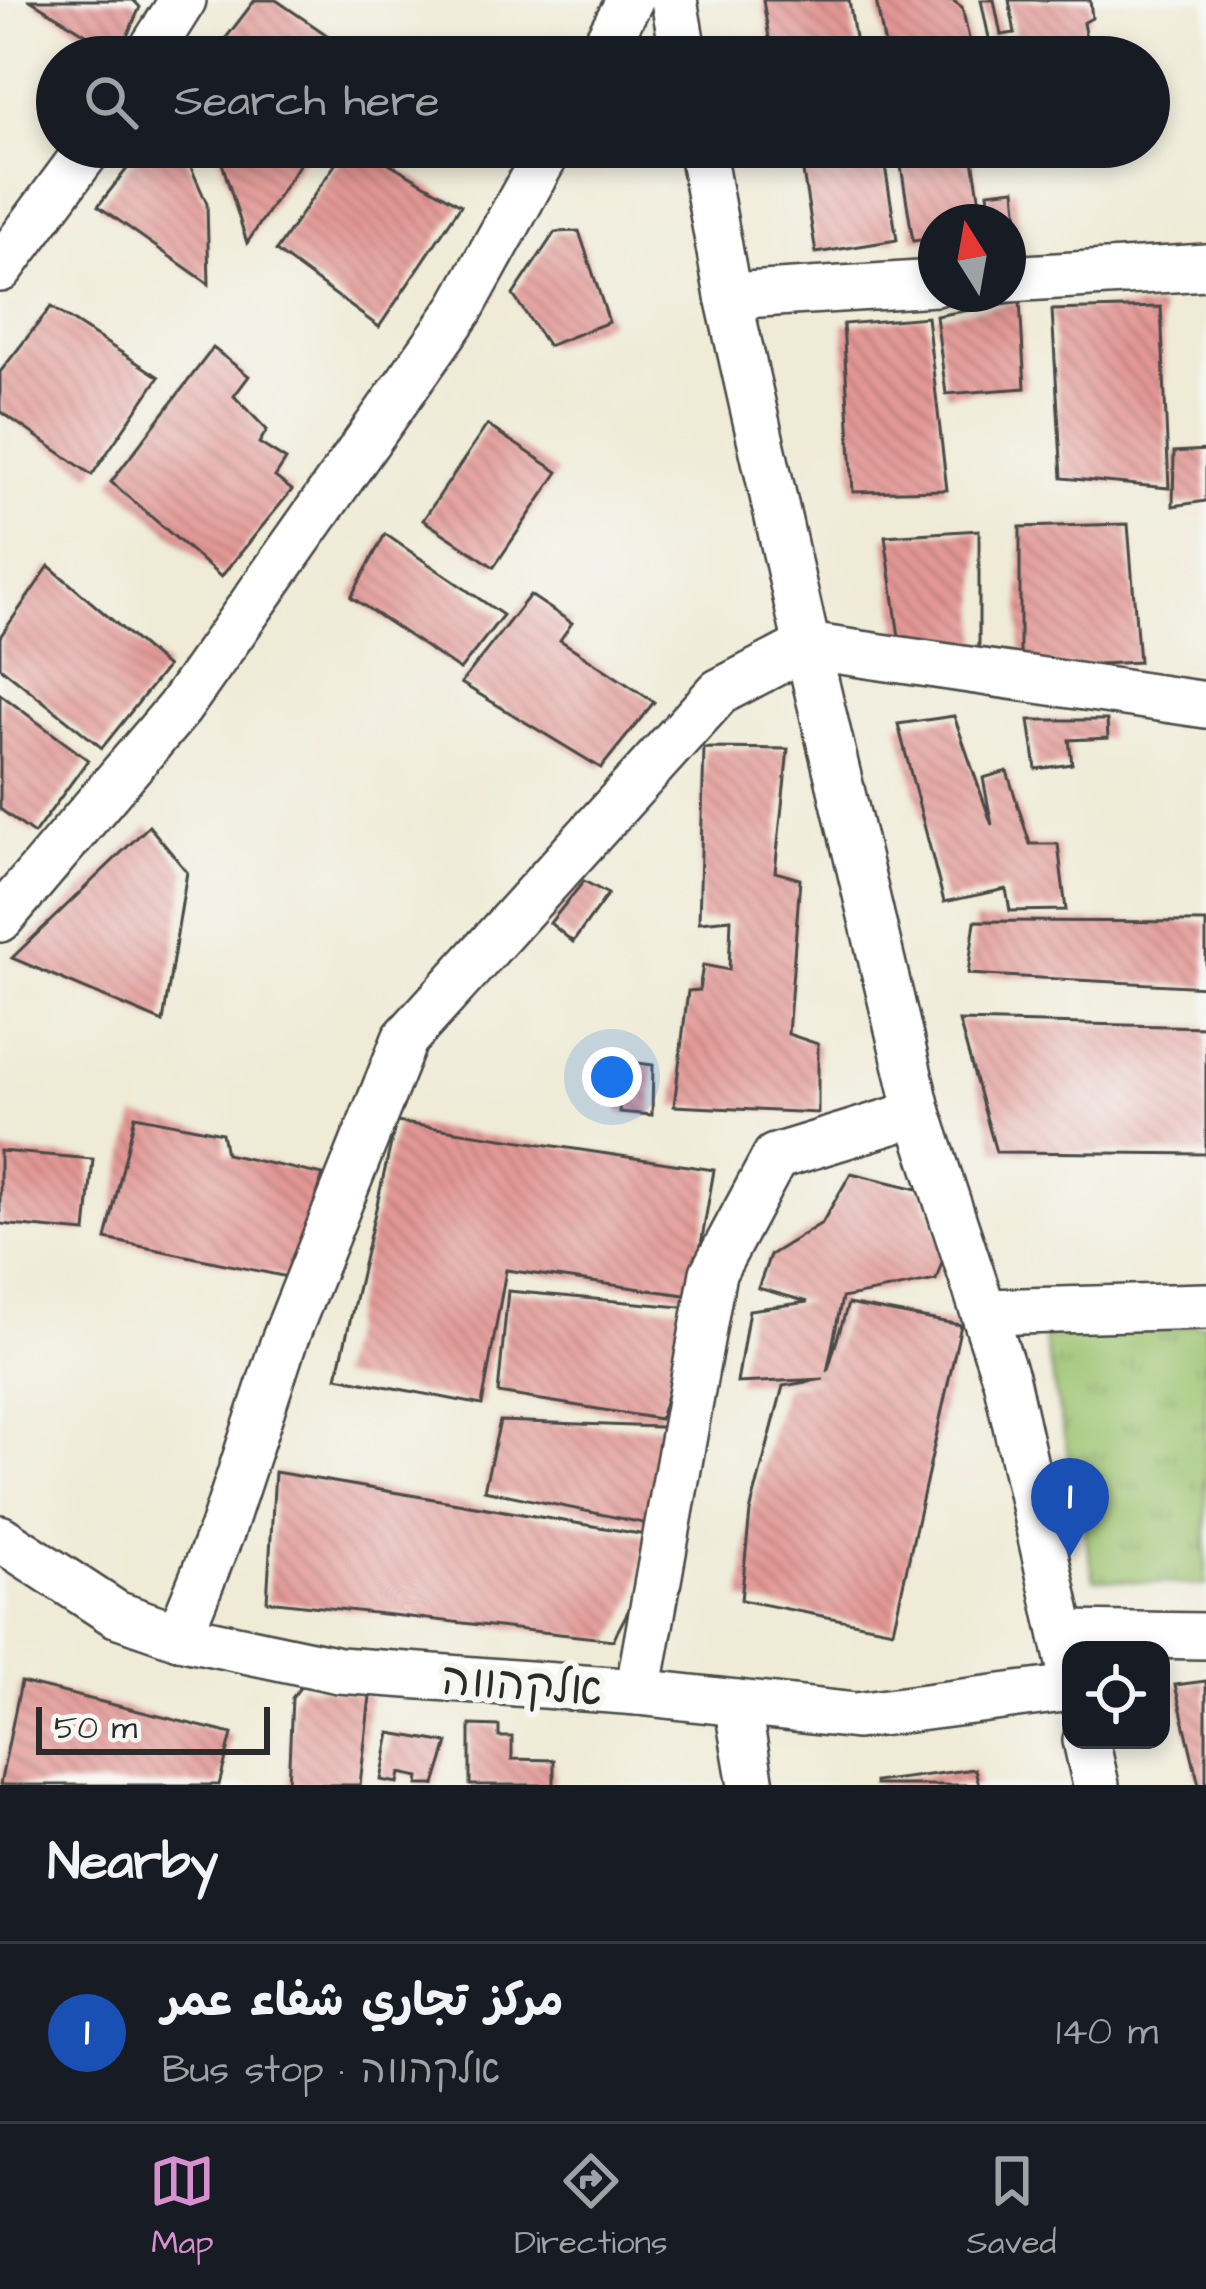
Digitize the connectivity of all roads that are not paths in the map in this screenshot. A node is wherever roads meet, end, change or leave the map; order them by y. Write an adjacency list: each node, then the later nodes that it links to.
1 (183, 0): 4 (street)
2 (630, 0): 5 (street)
3 (674, 0): 6 (street)
4 (160, 36)
5 (610, 36)
6 (680, 36)
7 (74, 168): 11 (street)
8 (538, 168): 17 (street)
9 (704, 168): 14 (street)
10 (1206, 267): 12 (street)
11 (0, 268)
12 (1026, 278)
13 (918, 284): 14 (street)
14 (728, 296): 15 (street)
15 (807, 646): 16 (street); 18 (street); 22 (street)
16 (1206, 705)
17 (0, 919)
18 (918, 1113): 20 (street); 27 (street)
19 (1206, 1306): 20 (street)
20 (983, 1312): 24 (street)
21 (0, 1538): 22 (street, אלקהווה)
22 (179, 1636): 27 (street, אלקהווה)
23 (1206, 1636): 25 (street)
24 (1064, 1641)
25 (1165, 1641)
26 (1062, 1689): 28 (street, אלקהווה)
27 (638, 1692): 28 (street, אלקהווה)
28 (737, 1703): 30 (street)
29 (1088, 1749): 31 (street)
30 (751, 1785)
31 (1096, 1785)

